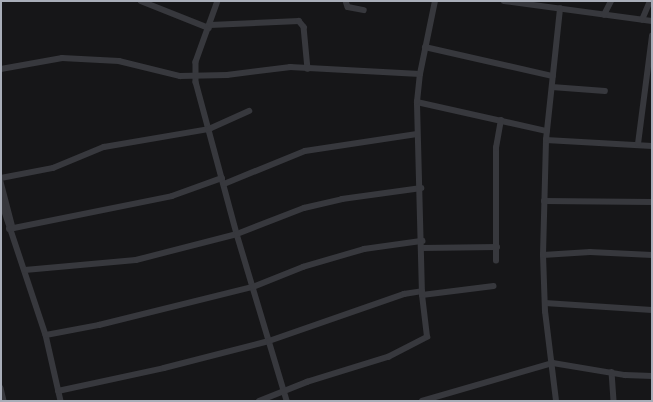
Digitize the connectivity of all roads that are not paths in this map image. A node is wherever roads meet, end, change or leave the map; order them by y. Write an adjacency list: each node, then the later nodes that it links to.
1 (141, 1): 13 (street)
2 (218, 1): 13 (street)
3 (346, 1): 9 (street)
4 (435, 1): 15 (street)
5 (504, 1): 8 (street)
6 (611, 1): 10 (street)
7 (650, 1): 11 (street)
8 (560, 9): 10 (street); 20 (street)
9 (364, 10)
10 (604, 15): 11 (street)
11 (642, 20): 12 (street)
12 (652, 22)
13 (209, 27): 17 (street); 19 (street)
14 (652, 36): 30 (street)
15 (425, 47): 18 (street); 20 (street)
16 (1, 69): 19 (street)
17 (308, 69): 18 (street); 19 (street)
18 (420, 74): 23 (street)
19 (195, 76): 26 (street)
20 (553, 76): 21 (street)
21 (552, 87): 22 (street); 27 (street)
22 (606, 91)
23 (417, 102): 25 (street); 28 (street)
24 (249, 111): 26 (street)
25 (501, 120): 27 (street); 42 (street)
26 (209, 129): 32 (street); 33 (street)
27 (547, 131): 29 (street)
28 (417, 134): 33 (street); 35 (street)
29 (546, 140): 30 (street); 37 (street)
30 (638, 144): 31 (street)
31 (652, 146)
32 (1, 178)
33 (223, 181): 39 (street); 40 (street)
34 (1, 182): 39 (street)
35 (420, 188): 40 (street); 41 (street)
36 (1, 200): 39 (street)
37 (544, 200): 38 (street); 44 (street)
38 (652, 202)
39 (11, 228): 47 (street)
40 (237, 234): 47 (street); 49 (street)
41 (422, 240): 43 (street); 49 (street)
42 (497, 247): 43 (street); 46 (street)
43 (422, 248): 50 (street)
44 (544, 255): 45 (street); 51 (street)
45 (652, 255)
46 (496, 262)
47 (25, 270): 53 (street)
48 (493, 286): 50 (street)
49 (253, 287): 53 (street); 54 (street)
50 (422, 293): 54 (street); 60 (street)
51 (545, 303): 52 (street); 55 (street)
52 (652, 310)
53 (46, 335): 59 (street)
54 (269, 340): 59 (street); 60 (street)
55 (553, 363): 56 (street); 65 (street); 66 (street)
56 (612, 372): 57 (street); 67 (street)
57 (652, 376)
58 (1, 388): 61 (street)
59 (58, 391): 62 (street)
60 (284, 392): 63 (street); 64 (street)
61 (4, 401)
62 (61, 401)
63 (259, 401)
64 (287, 401)
65 (422, 401)
66 (556, 401)
67 (614, 401)

